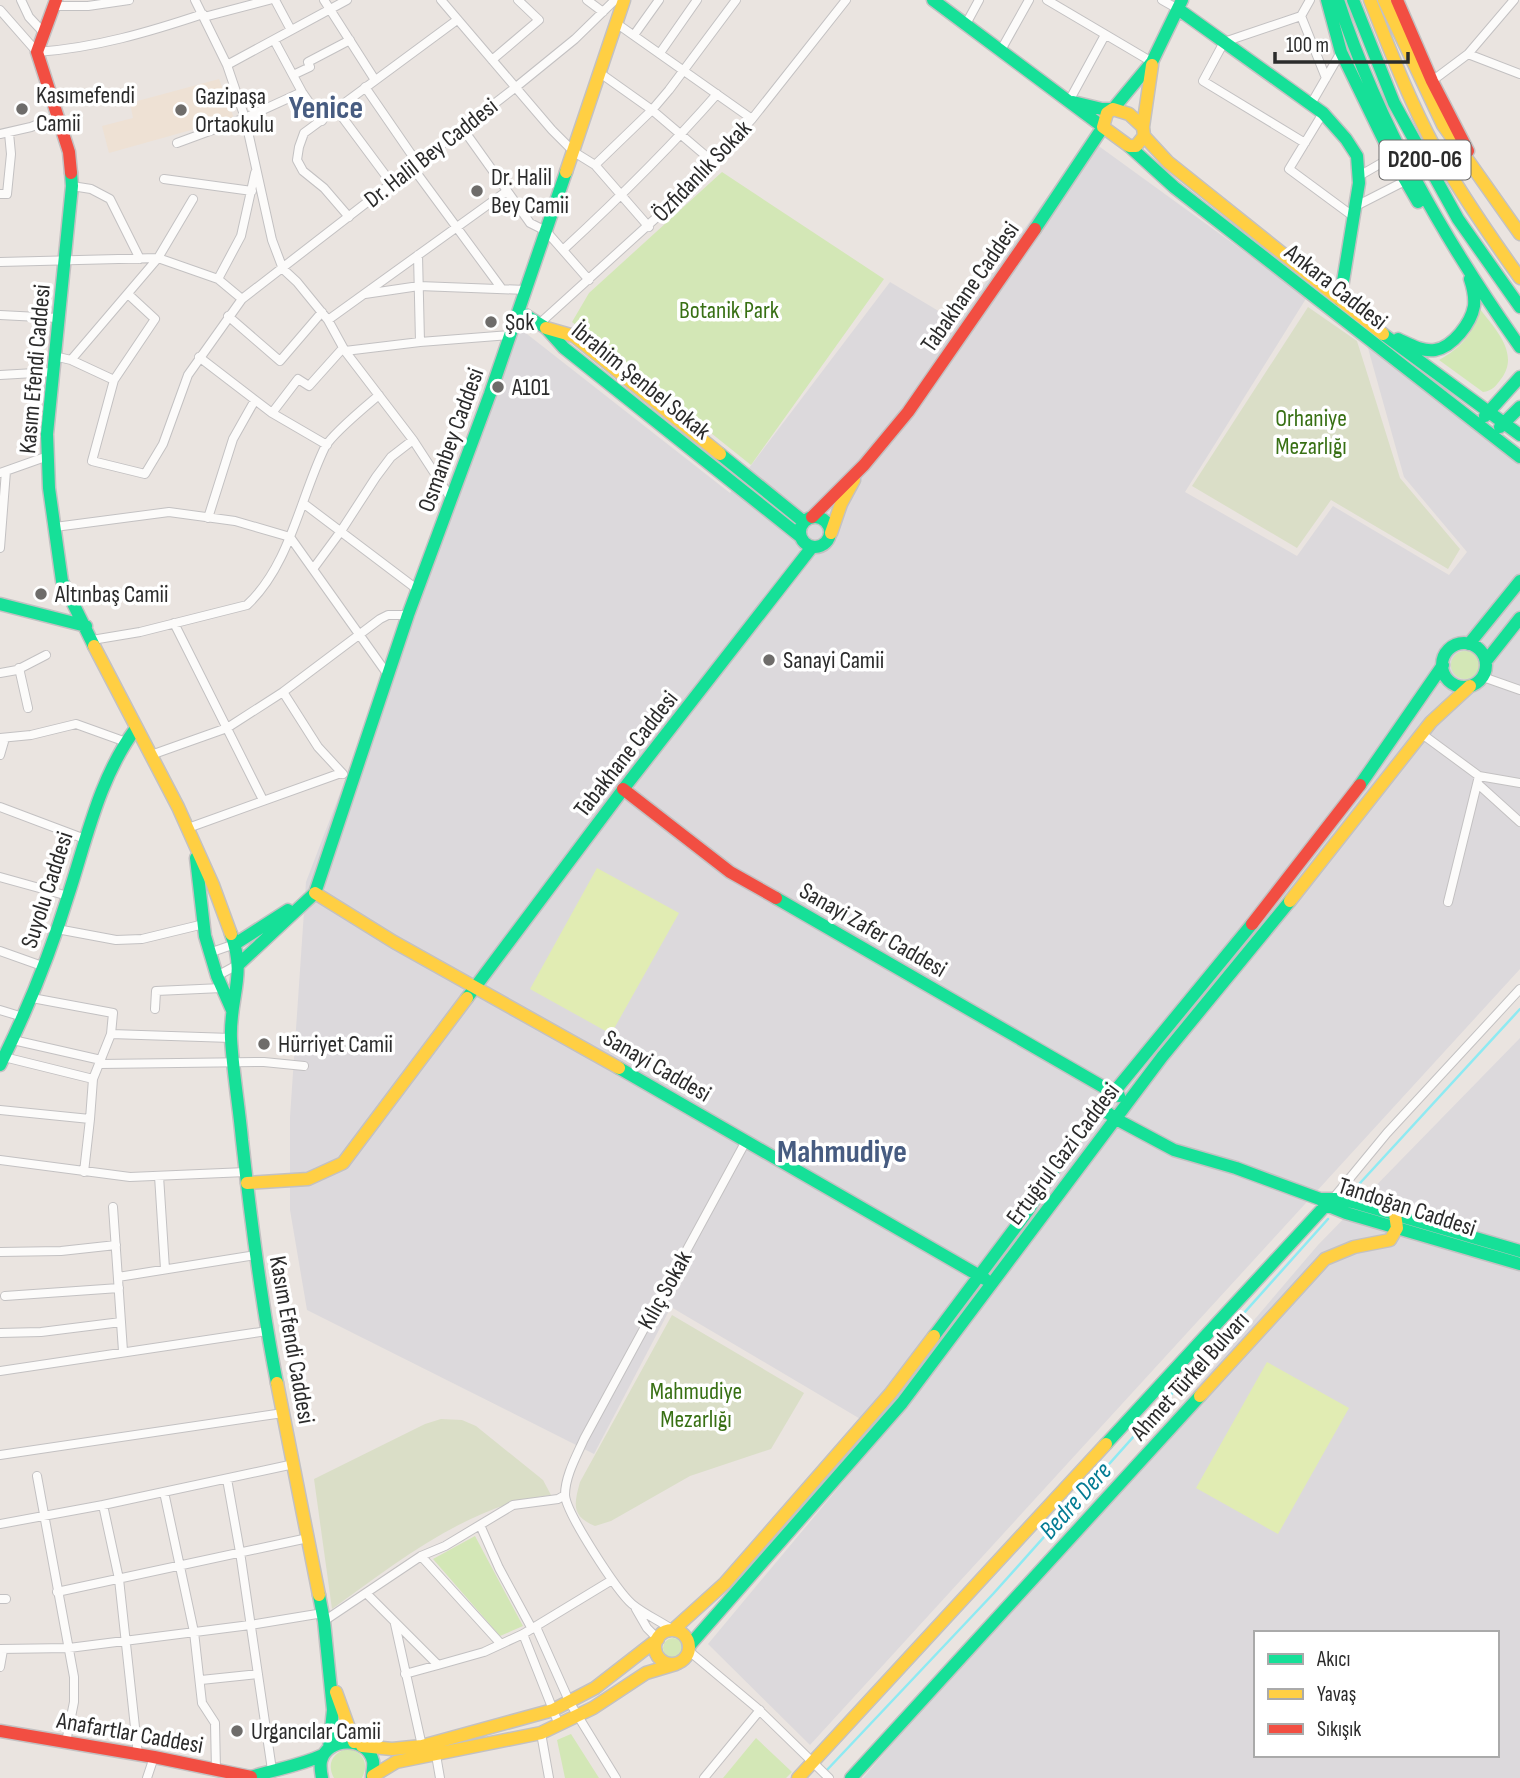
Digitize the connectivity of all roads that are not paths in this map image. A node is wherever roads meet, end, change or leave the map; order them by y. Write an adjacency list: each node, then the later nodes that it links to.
1 (21, 0): 41 (street)
2 (129, 0): 30 (street)
3 (195, 0): 35 (street)
4 (269, 0): 35 (street)
5 (275, 0): 40 (street)
6 (324, 0): 32 (street)
7 (347, 0): 32 (street)
8 (441, 0): 37 (street)
9 (518, 0): 52 (street)
10 (587, 0): 34 (street)
11 (615, 0): 34 (street, Dr. Halil Bey Caddesi)
12 (624, 0): 38 (main road, Osmanbey Caddesi)
13 (659, 0): 42 (street)
14 (697, 0): 50 (street)
15 (736, 0): 55 (street)
16 (846, 0): 74 (street, Özfidanlık Sokak)
17 (933, 0): 39 (main road)
18 (979, 0): 39 (street)
19 (1029, 0): 47 (street)
20 (1047, 0): 43 (street)
21 (1162, 0): 31 (street)
22 (1310, 0): 36 (street)
23 (1326, 0): 49 (main road)
24 (1338, 0): 108 (main road)
25 (1353, 0): 126 (main road, D200-06)
26 (1370, 0): 116 (main road, D200-06)
27 (1384, 0): 98 (main road)
28 (1397, 0): 61 (main road)
29 (1514, 0): 51 (street)
30 (55, 3): 41 (main road)
31 (1180, 4): 46 (main road); 53 (main road)
32 (330, 9): 40 (street); 45 (street)
33 (0, 10): 48 (street)
34 (603, 12): 62 (street, Dr. Halil Bey Caddesi)
35 (204, 15): 48 (street); 54 (street)
36 (1301, 16): 46 (street); 59 (street)
37 (457, 20): 52 (street); 60 (street)
38 (616, 23): 42 (street); 56 (main road, Osmanbey Caddesi)
39 (966, 24): 47 (main road)
40 (291, 30): 44 (street)
41 (43, 32): 48 (main road)
42 (634, 35): 50 (street)
43 (1105, 35): 53 (street); 66 (street)
44 (274, 40): 54 (street); 58 (street)
45 (350, 40): 58 (street); 60 (street)
46 (1224, 42): 67 (main road); 82 (street)
47 (1001, 50): 66 (main road)
48 (37, 52): 72 (main road, Kasım Efendi Caddesi)
49 (1341, 52): 59 (street); 85 (main road)
50 (660, 53): 55 (street)
51 (1468, 54): 57 (street); 61 (street)
52 (492, 60): 62 (street)
53 (1152, 62): 68 (main road, Tabakhane Caddesi); 78 (main road)
54 (227, 65): 73 (street)
55 (685, 70): 65 (street); 70 (street)
56 (600, 72): 70 (street); 84 (main road, Osmanbey Caddesi)
57 (1520, 74)
58 (293, 75): 64 (street)
59 (1326, 78): 67 (street)
60 (375, 80): 63 (street)
61 (1432, 81): 98 (main road)
62 (516, 87): 77 (street, Dr. Halil Bey Caddesi); 84 (street)
63 (365, 88): 69 (street); 88 (street)
64 (302, 92): 73 (street); 75 (street)
65 (717, 94): 74 (street); 80 (street)
66 (1069, 102): 68 (main road); 76 (main road, Ankara Caddesi)
67 (1311, 104): 71 (main road)
68 (1113, 109): 76 (main road, Tabakhane Caddesi); 78 (main road, Ankara Caddesi)
69 (337, 110): 75 (street); 93 (street)
70 (652, 110): 80 (street); 87 (street)
71 (1323, 113): 82 (street); 90 (main road)
72 (58, 116): 79 (street); 94 (main road, Kasım Efendi Caddesi)
73 (245, 118): 81 (street); 89 (street)
74 (752, 119): 86 (street, Özfidanlık Sokak)
75 (322, 121): 102 (street)
76 (1103, 127): 83 (main road, Ankara Caddesi); 159 (main road, Tabakhane Caddesi)
77 (463, 129): 88 (street, Dr. Halil Bey Caddesi); 96 (street)
78 (1143, 131): 83 (main road); 125 (main road, Ankara Caddesi)
79 (4, 133): 97 (street)
80 (682, 134): 86 (street); 99 (street)
81 (177, 143)
82 (1305, 143): 101 (street)
83 (1129, 146): 152 (main road, Ankara Caddesi)
84 (574, 152): 87 (street); 105 (main road, Osmanbey Caddesi)
85 (1392, 157): 90 (street); 92 (main road)
86 (713, 162): 104 (street, Özfidanlık Sokak)
87 (595, 165): 99 (street)
88 (415, 166): 93 (street, Dr. Halil Bey Caddesi); 103 (street)
89 (256, 170): 95 (street); 114 (street)
90 (1359, 176): 101 (main road)
91 (164, 179): 95 (street)
92 (1405, 181): 101 (street); 108 (main road)
93 (392, 184): 102 (street, Dr. Halil Bey Caddesi)
94 (72, 186): 111 (street); 113 (main road, Kasım Efendi Caddesi)
95 (252, 191): 117 (street)
96 (507, 191): 103 (street); 105 (street)
97 (0, 194)
98 (1491, 195): 106 (main road)
99 (622, 196): 104 (street); 107 (street)
100 (193, 200): 110 (street)
101 (1355, 212): 125 (main road)
102 (349, 217): 114 (street, Dr. Halil Bey Caddesi)
103 (457, 227): 109 (street); 120 (street)
104 (649, 227): 118 (street, Özfidanlık Sokak)
105 (546, 231): 107 (street); 121 (main road, Osmanbey Caddesi)
106 (1520, 234)
107 (564, 248): 118 (street)
108 (1455, 249): 115 (main road)
109 (418, 255): 119 (street); 122 (street)
110 (158, 258): 111 (street); 117 (street); 123 (street)
111 (139, 259): 113 (street)
112 (0, 262): 113 (street)
113 (65, 262): 131 (main road, Kasım Efendi Caddesi)
114 (283, 268): 124 (street, Dr. Halil Bey Caddesi); 130 (street)
115 (1467, 268): 133 (main road); 136 (main road)
116 (1520, 278)
117 (218, 279): 124 (street)
118 (589, 280): 132 (street, Özfidanlık Sokak)
119 (419, 286): 120 (street); 122 (street); 135 (street)
120 (502, 289): 121 (street)
121 (526, 290): 127 (main road, Osmanbey Caddesi)
122 (365, 293): 130 (street)
123 (128, 294): 140 (street); 144 (street)
124 (242, 299): 129 (street, Dr. Halil Bey Caddesi)
125 (1340, 300): 133 (main road, Ankara Caddesi)
126 (1520, 307)
127 (519, 311): 132 (main road, İbrahim Şenbel Sokak); 134 (main road, Osmanbey Caddesi)
128 (0, 315): 131 (street)
129 (228, 316): 130 (street); 139 (street, Dr. Halil Bey Caddesi)
130 (325, 316): 137 (street)
131 (58, 318): 138 (main road, Kasım Efendi Caddesi)
132 (542, 326): 150 (main road, İbrahim Şenbel Sokak)
133 (1378, 330): 148 (main road, Ankara Caddesi)
134 (510, 335): 135 (street); 161 (main road, Osmanbey Caddesi)
135 (420, 342): 137 (street)
136 (1520, 346)
137 (344, 350): 145 (street); 149 (street)
138 (54, 356): 140 (street); 141 (main road, Kasım Efendi Caddesi)
139 (199, 357): 144 (street, Dr. Halil Bey Caddesi); 146 (street)
140 (71, 360): 144 (street)
141 (52, 372): 142 (street); 157 (main road, Kasım Efendi Caddesi)
142 (0, 375)
143 (1520, 377): 148 (main road)
144 (114, 380)
145 (379, 395): 155 (street); 156 (street)
146 (254, 400): 149 (street); 163 (street)
147 (1520, 407): 151 (main road)
148 (1488, 412): 151 (main road, Ankara Caddesi); 152 (main road)
149 (272, 413): 156 (street)
150 (668, 422): 164 (main road, İbrahim Şenbel Sokak); 169 (main road, İbrahim Şenbel Sokak)
151 (1503, 423): 153 (main road, Ankara Caddesi); 154 (main road)
152 (1478, 424): 154 (main road, Ankara Caddesi)
153 (1520, 435)
154 (1493, 436): 158 (main road, Ankara Caddesi)
155 (413, 440): 161 (street); 166 (street)
156 (327, 445): 162 (street)
157 (48, 456): 160 (street); 165 (main road, Kasım Efendi Caddesi)
158 (1520, 457)
159 (864, 465): 164 (main road); 167 (main road)
160 (3, 472): 171 (street)
161 (452, 500): 174 (main road, Osmanbey Caddesi)
162 (303, 503): 166 (street); 168 (street)
163 (208, 518): 165 (street); 168 (street)
164 (808, 520): 167 (main road); 169 (main road)
165 (55, 527): 179 (main road, Kasım Efendi Caddesi)
166 (341, 531): 172 (street); 174 (street)
167 (830, 536): 170 (main road)
168 (290, 537): 172 (street); 178 (street)
169 (801, 537): 170 (main road)
170 (811, 547): 205 (main road, Tabakhane Caddesi)
171 (0, 548)
172 (313, 569): 180 (street)
173 (1520, 581): 182 (main road)
174 (418, 590): 176 (main road, Osmanbey Caddesi)
175 (0, 604): 179 (main road)
176 (408, 615): 180 (street); 188 (main road, Osmanbey Caddesi)
177 (1520, 618): 184 (main road)
178 (174, 623): 181 (street); 195 (street)
179 (86, 626): 181 (main road, Kasım Efendi Caddesi)
180 (360, 634): 188 (street); 192 (street)
181 (92, 640): 194 (main road, Kasım Efendi Caddesi)
182 (1469, 644): 184 (main road); 185 (main road)
183 (46, 655): 186 (street)
184 (1486, 661): 189 (main road)
185 (1443, 665): 190 (main road); 240 (main road, Ertuğrul Gazi Caddesi)
186 (19, 668): 187 (street); 193 (street)
187 (0, 673)
188 (388, 675): 203 (main road, Osmanbey Caddesi)
189 (1483, 677): 190 (main road); 191 (street)
190 (1470, 686): 196 (main road, Ertuğrul Gazi Caddesi)
191 (1520, 690)
192 (283, 692): 195 (street); 201 (street)
193 (28, 708)
194 (136, 728): 198 (main road, Suyolu Caddesi); 200 (main road, Kasım Efendi Caddesi)
195 (227, 728): 200 (street); 206 (street)
196 (1422, 734): 202 (street); 241 (main road, Ertuğrul Gazi Caddesi)
197 (2, 738): 198 (street); 199 (street)
198 (125, 742): 210 (main road, Suyolu Caddesi)
199 (0, 755)
200 (150, 755): 209 (main road, Kasım Efendi Caddesi)
201 (341, 773): 203 (street); 206 (street)
202 (1478, 780): 204 (street); 208 (street); 215 (street)
203 (352, 783): 213 (main road, Osmanbey Caddesi)
204 (1520, 783)
205 (623, 789): 225 (main road, Tabakhane Caddesi); 240 (main road, Sanayi Zafer Caddesi)
206 (263, 800): 209 (street)
207 (0, 807): 210 (street)
208 (1520, 822)
209 (188, 828): 211 (main road, Kasım Efendi Caddesi)
210 (85, 839): 214 (main road, Suyolu Caddesi)
211 (194, 843): 216 (main road, Kasım Efendi Caddesi); 218 (main road, Kasım Efendi Caddesi)
212 (0, 877): 214 (street)
213 (315, 893): 218 (main road); 221 (main road, Osmanbey Caddesi); 225 (main road, Sanayi Caddesi)
214 (68, 896): 217 (main road, Suyolu Caddesi)
215 (1448, 902)
216 (204, 925): 217 (street); 220 (main road, Kasım Efendi Caddesi)
217 (57, 929): 222 (main road, Suyolu Caddesi)
218 (235, 944): 220 (street); 221 (main road, Kasım Efendi Caddesi)
219 (0, 951): 222 (street)
220 (209, 953): 223 (main road, Kasım Efendi Caddesi)
221 (239, 964): 223 (street); 230 (main road, Kasım Efendi Caddesi)
222 (45, 967): 227 (main road, Suyolu Caddesi)
223 (217, 976): 224 (main road, Kasım Efendi Caddesi)
224 (222, 988): 228 (street); 230 (main road, Kasım Efendi Caddesi)
225 (475, 988): 246 (main road, Sanayi Caddesi); 250 (main road, Tabakhane Caddesi)
226 (1520, 989): 251 (street)
227 (32, 998): 231 (main road, Suyolu Caddesi); 232 (street)
228 (155, 1009)
229 (0, 1010): 231 (street)
230 (232, 1010): 233 (main road, Kasım Efendi Caddesi)
231 (23, 1017): 234 (main road, Suyolu Caddesi)
232 (111, 1034): 233 (street); 236 (street)
233 (232, 1038): 237 (main road, Kasım Efendi Caddesi)
234 (13, 1040): 235 (main road, Suyolu Caddesi); 236 (street)
235 (2, 1061): 239 (street)
236 (101, 1062): 237 (street); 239 (street)
237 (234, 1062): 238 (street); 250 (main road, Kasım Efendi Caddesi)
238 (304, 1066)
239 (93, 1079): 244 (street)
240 (1113, 1092): 241 (main road, Sanayi Zafer Caddesi); 242 (main road, Ertuğrul Gazi Caddesi)
241 (1127, 1103): 245 (main road, Ertuğrul Gazi Caddesi)
242 (1100, 1107): 245 (main road, Tandoğan Caddesi); 260 (main road, Ertuğrul Gazi Caddesi)
243 (0, 1110): 244 (street)
244 (90, 1119): 248 (street)
245 (1116, 1119): 251 (main road, Tandoğan Caddesi); 262 (main road, Ertuğrul Gazi Caddesi)
246 (746, 1141): 260 (main road, Sanayi Caddesi); 276 (street, Kılıç Sokak)
247 (0, 1160): 248 (street)
248 (84, 1172): 249 (street)
249 (159, 1176): 250 (street); 259 (street)
250 (247, 1177): 257 (main road, Kasım Efendi Caddesi)
251 (1326, 1201): 253 (main road, Tandoğan Caddesi); 324 (main road, Ahmet Türkel Bulvarı)
252 (113, 1208): 254 (street)
253 (1396, 1221): 255 (main road, Tandoğan Caddesi); 258 (main road, Tandoğan Caddesi); 337 (main road, Ahmet Türkel Bulvarı)
254 (116, 1245): 256 (street); 261 (street)
255 (1520, 1251)
256 (0, 1252)
257 (256, 1255): 259 (street); 266 (main road, Kasım Efendi Caddesi)
258 (1520, 1264)
259 (165, 1269): 261 (street)
260 (979, 1275): 262 (main road, Sanayi Caddesi); 294 (main road, Ertuğrul Gazi Caddesi)
261 (118, 1278): 263 (street)
262 (992, 1284): 301 (main road, Ertuğrul Gazi Caddesi)
263 (119, 1289): 264 (street); 265 (street)
264 (5, 1296)
265 (121, 1322): 267 (street); 268 (street)
266 (267, 1331): 268 (street); 270 (main road, Kasım Efendi Caddesi)
267 (0, 1333)
268 (123, 1351): 269 (street)
269 (0, 1371)
270 (283, 1413): 271 (street); 272 (main road, Kasım Efendi Caddesi)
271 (0, 1455)
272 (294, 1464): 274 (street); 281 (main road, Kasım Efendi Caddesi)
273 (37, 1476): 278 (street)
274 (227, 1479): 275 (street); 282 (street)
275 (164, 1492): 277 (street); 284 (street)
276 (565, 1495): 280 (street); 286 (street)
277 (103, 1505): 278 (street); 285 (street)
278 (44, 1517): 279 (street); 287 (street)
279 (0, 1524)
280 (480, 1525): 283 (street); 293 (street)
281 (308, 1538): 282 (street); 290 (main road, Kasım Efendi Caddesi)
282 (240, 1552): 284 (street); 292 (street)
283 (421, 1556): 288 (street); 299 (street)
284 (181, 1565): 285 (street); 295 (street)
285 (119, 1579): 287 (street); 298 (street)
286 (612, 1580): 289 (street); 293 (street)
287 (57, 1592): 300 (street)
288 (367, 1594): 290 (street); 291 (street)
289 (635, 1606): 294 (street); 297 (street)
290 (323, 1617): 292 (street); 308 (main road, Kasım Efendi Caddesi)
291 (395, 1624): 304 (street); 307 (street)
292 (250, 1625): 295 (street); 306 (street)
293 (534, 1628): 296 (street); 310 (street)
294 (673, 1630): 297 (main road); 301 (main road)
295 (194, 1632): 298 (street); 309 (street)
296 (523, 1634): 299 (street); 311 (street)
297 (658, 1639): 303 (main road); 310 (main road)
298 (127, 1640): 300 (street); 321 (street)
299 (501, 1644): 304 (street)
300 (69, 1648): 302 (street); 317 (street)
301 (689, 1648): 303 (main road); 312 (street)
302 (2, 1649): 305 (street)
303 (676, 1664): 313 (main road)
304 (438, 1665): 307 (street)
305 (0, 1667)
306 (258, 1674): 309 (street); 326 (street)
307 (405, 1674): 319 (street)
308 (330, 1675): 318 (main road, Kasım Efendi Caddesi); 320 (main road, Kasım Efendi Caddesi)
309 (201, 1680): 325 (street)
310 (570, 1703): 311 (main road); 313 (street)
311 (553, 1710): 314 (street); 319 (main road)
312 (760, 1710): 324 (street); 334 (street)
313 (578, 1717): 314 (main road); 333 (street)
314 (559, 1725): 316 (main road)
315 (0, 1731): 317 (main road, Anafartlar Caddesi)
316 (541, 1733): 322 (main road); 332 (street)
317 (66, 1742): 321 (main road, Anafartlar Caddesi)
318 (358, 1744): 319 (main road); 320 (main road); 327 (main road, Kasım Efendi Caddesi)
319 (422, 1746)
320 (326, 1751): 326 (main road); 330 (main road, Kasım Efendi Caddesi)
321 (138, 1755): 323 (main road, Anafartlar Caddesi)
322 (436, 1755): 327 (main road); 331 (street)
323 (154, 1757): 325 (main road, Anafartlar Caddesi); 328 (street)
324 (815, 1765): 335 (main road, Ahmet Türkel Bulvarı); 336 (street)
325 (216, 1770): 329 (main road, Anafartlar Caddesi)
326 (272, 1770): 329 (main road)
327 (372, 1777)
328 (147, 1778)
329 (254, 1778)
330 (322, 1778)
331 (440, 1778)
332 (550, 1778)
333 (615, 1778)
334 (704, 1778)
335 (798, 1778)
336 (829, 1778)
337 (851, 1778)

